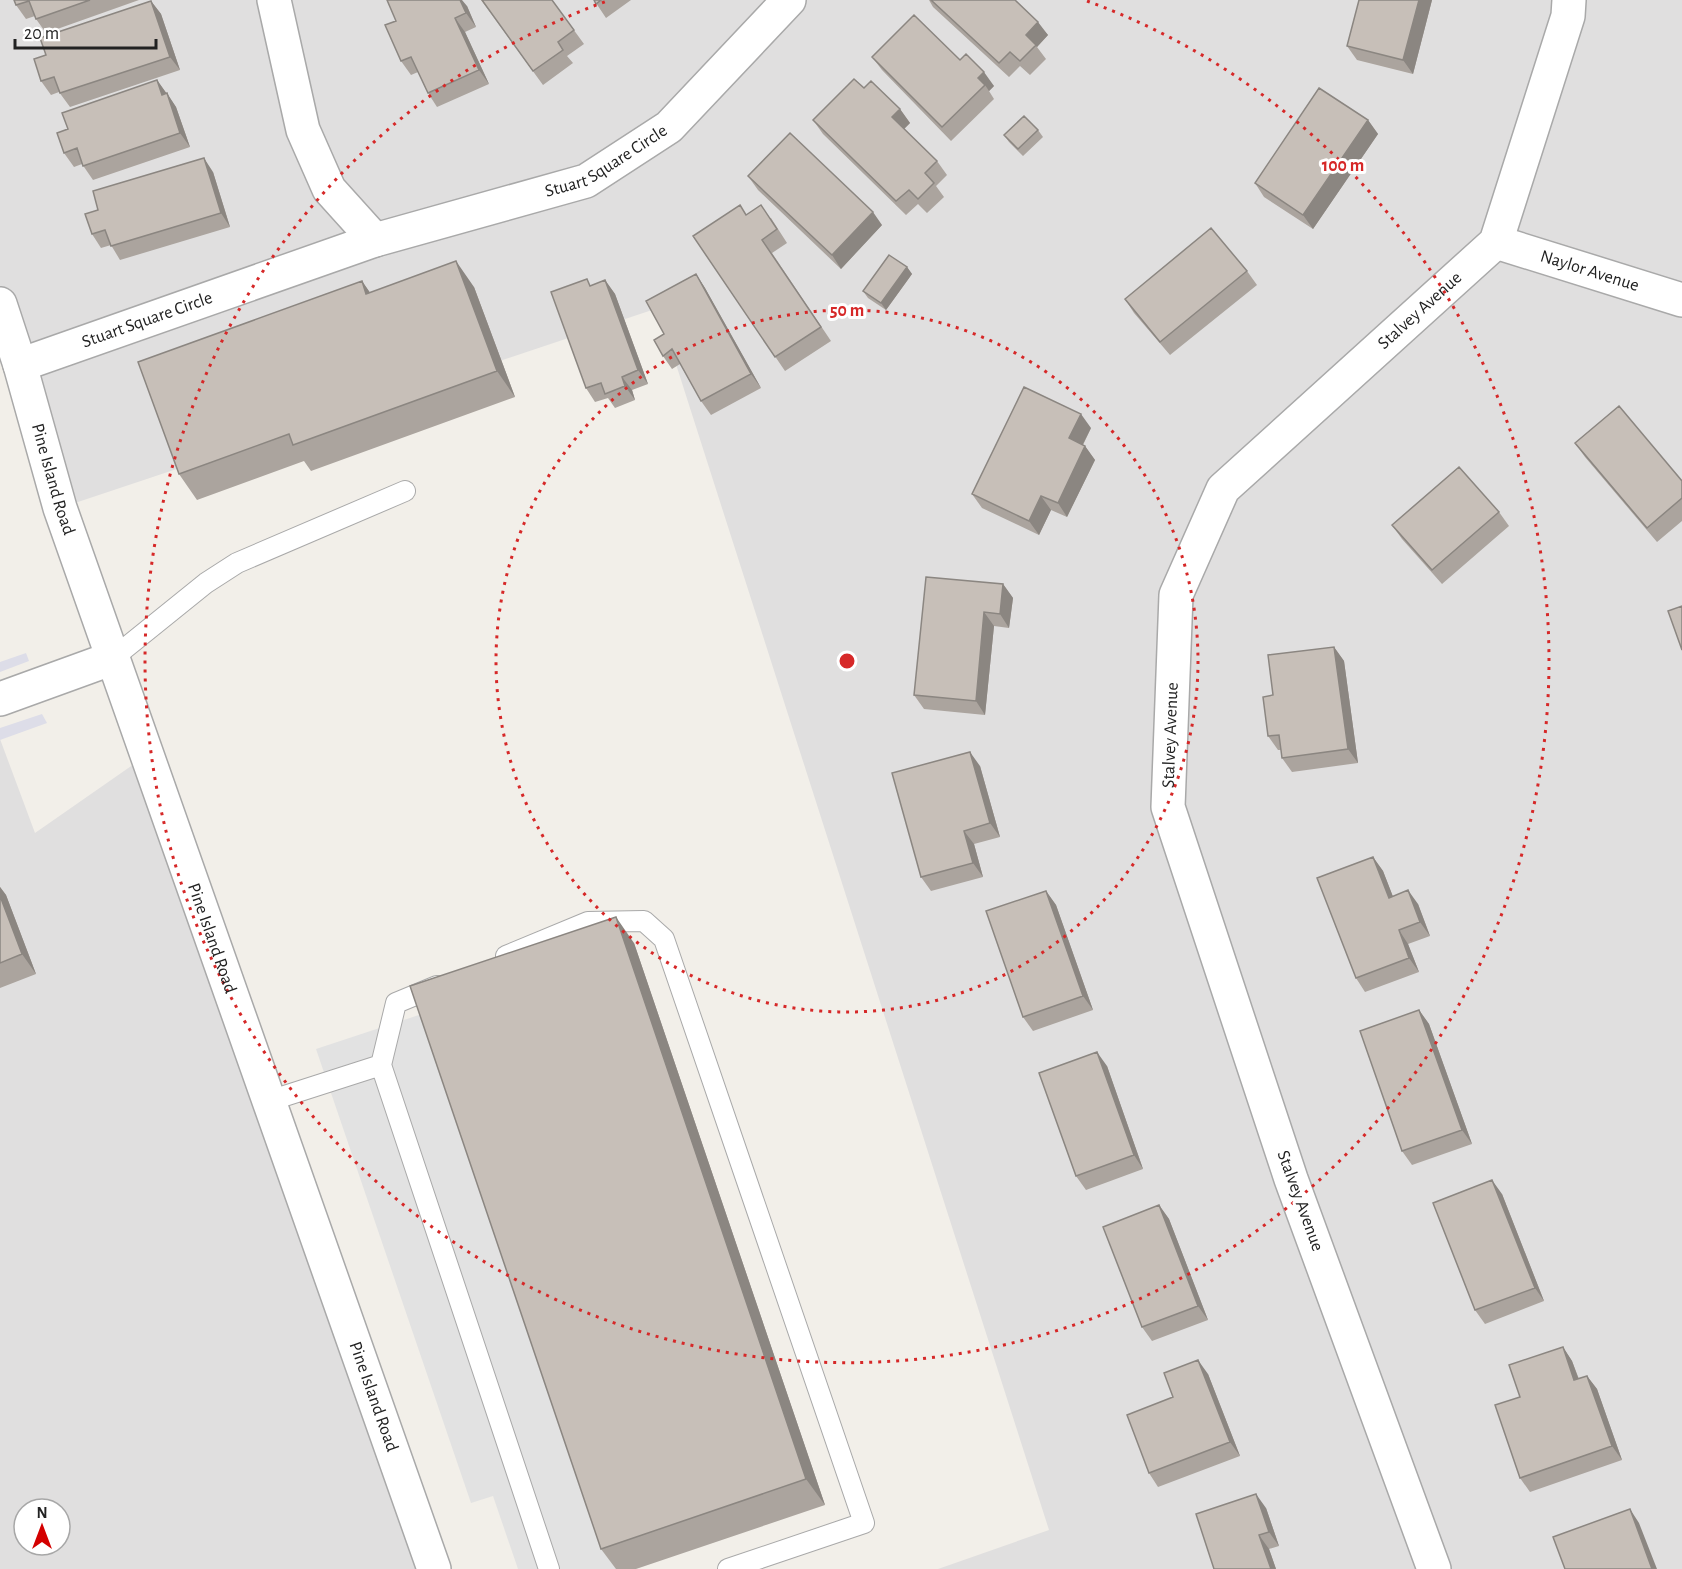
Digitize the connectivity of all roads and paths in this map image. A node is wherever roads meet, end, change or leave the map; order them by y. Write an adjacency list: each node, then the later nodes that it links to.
1 (274, 0): 4 (street)
2 (789, 0): 4 (street, Stuart Square Circle)
3 (1569, 0): 5 (street)
4 (375, 240): 8 (street, Stuart Square Circle)
5 (1496, 242): 6 (street, Naylor Avenue); 19 (street, Stalvey Avenue)
6 (1682, 300)
7 (0, 304): 8 (street, Pine Island Road)
8 (20, 365): 10 (street, Pine Island Road)
9 (405, 491): 10 (lane)
10 (113, 658): 11 (street); 15 (street, Pine Island Road)
11 (0, 699)
12 (492, 962): 18 (lane)
13 (449, 981): 14 (lane)
14 (381, 1065): 15 (lane); 17 (lane)
15 (269, 1101): 16 (street, Pine Island Road)
16 (434, 1569)
17 (549, 1569)
18 (728, 1569)
19 (1434, 1569)

